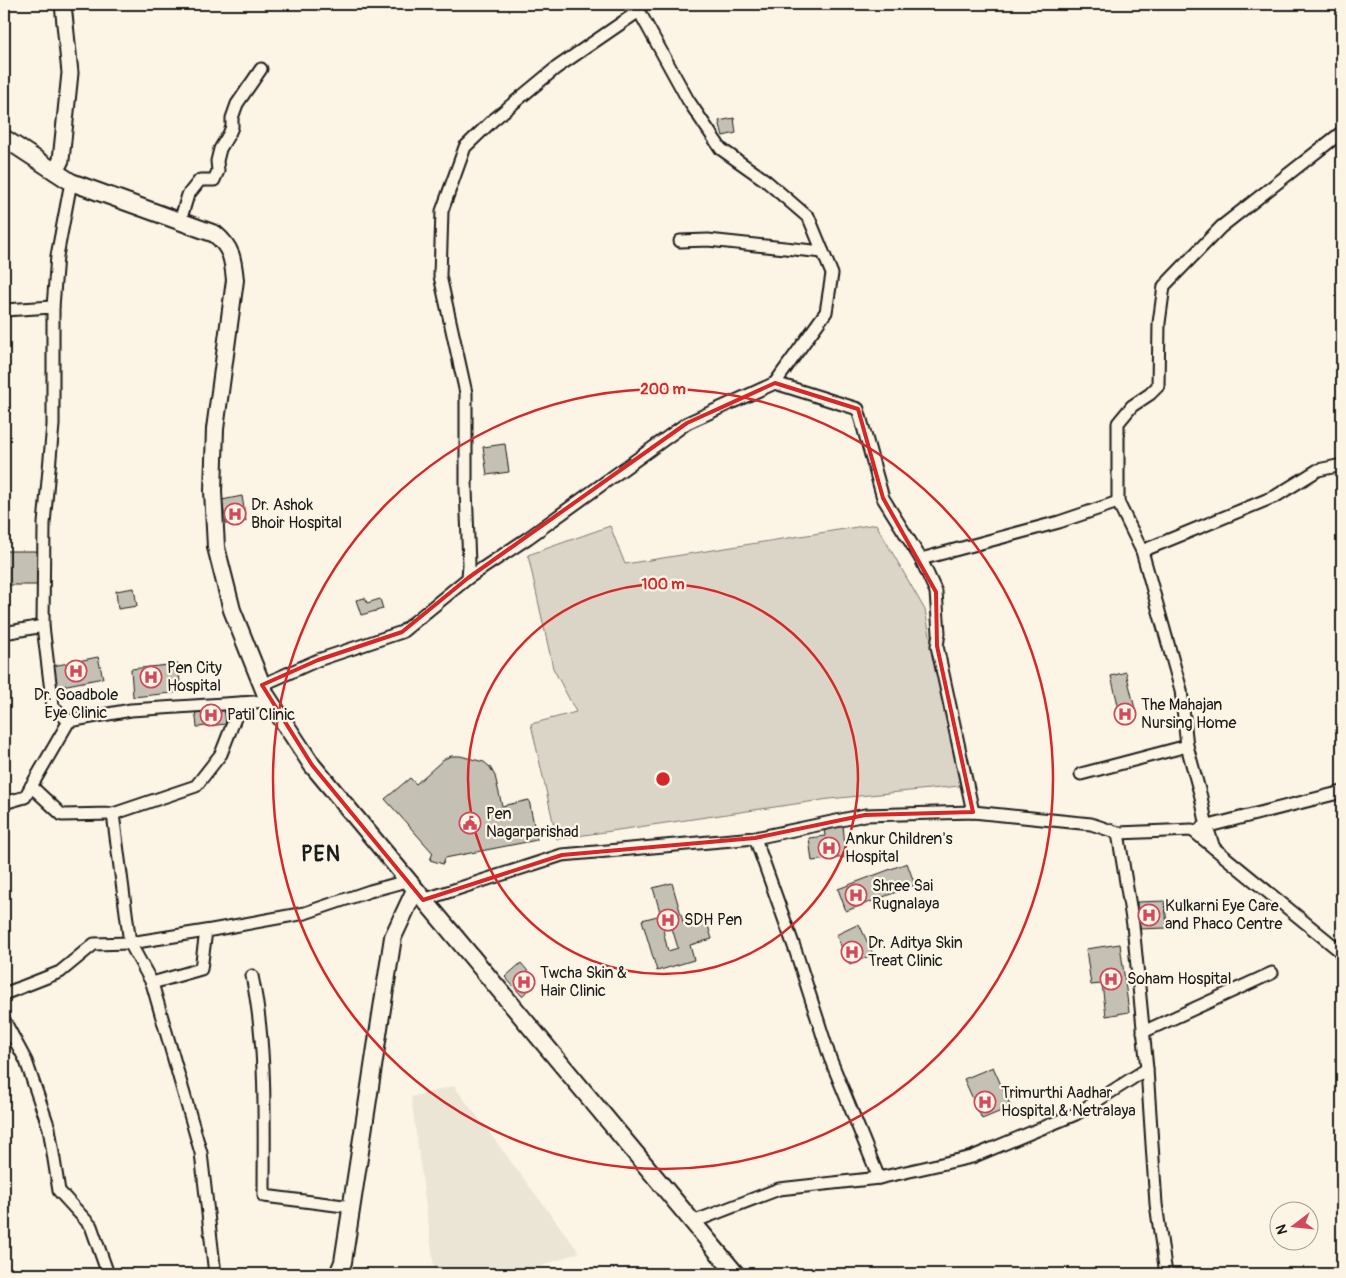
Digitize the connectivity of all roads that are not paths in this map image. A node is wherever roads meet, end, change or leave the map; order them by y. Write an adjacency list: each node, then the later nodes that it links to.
1 (63, 4): 6 (street)
2 (642, 7): 10 (street); 18 (street)
3 (261, 68): 8 (street)
4 (1342, 132): 15 (street)
5 (4, 138): 6 (main road)
6 (55, 172): 7 (main road)
7 (71, 182): 8 (main road); 11 (street)
8 (180, 221): 21 (main road)
9 (680, 241): 10 (street)
10 (823, 252): 13 (street)
11 (53, 307): 12 (street); 19 (street)
12 (4, 310)
13 (775, 383): 17 (street); 18 (street)
14 (1342, 465): 16 (street)
15 (1118, 502): 16 (street); 17 (street)
16 (1142, 551): 25 (street)
17 (921, 560): 30 (street)
18 (468, 578): 21 (street)
19 (43, 626): 20 (street); 24 (street)
20 (4, 632)
21 (262, 685): 22 (main road)
22 (270, 701): 23 (street); 37 (main road)
23 (241, 703): 24 (street); 31 (street)
24 (69, 721): 27 (street)
25 (1187, 746): 26 (street); 32 (street)
26 (1081, 774)
27 (31, 786): 29 (street); 31 (street)
28 (1342, 792): 32 (street)
29 (4, 804)
30 (973, 812): 34 (street); 35 (street)
31 (113, 814): 39 (street)
32 (1206, 827): 33 (street); 36 (street)
33 (1192, 830): 34 (street); 36 (street)
34 (1118, 833): 46 (street)
35 (755, 838): 37 (street); 48 (street)
36 (1214, 848): 40 (street)
37 (415, 890): 38 (street); 49 (main road); 50 (main road)
38 (206, 931): 39 (street); 43 (street)
39 (130, 943): 43 (street); 44 (street)
40 (1342, 956)
41 (1272, 973): 46 (street)
42 (252, 976): 49 (street)
43 (152, 983): 52 (street)
44 (4, 994)
45 (4, 1020): 51 (street)
46 (1144, 1032): 47 (street)
47 (1147, 1069): 48 (street); 55 (street)
48 (879, 1178): 50 (street)
49 (352, 1207): 53 (main road)
50 (693, 1222): 54 (main road)
51 (108, 1274)
52 (214, 1274)
53 (338, 1274)
54 (736, 1274)
55 (1166, 1274)

